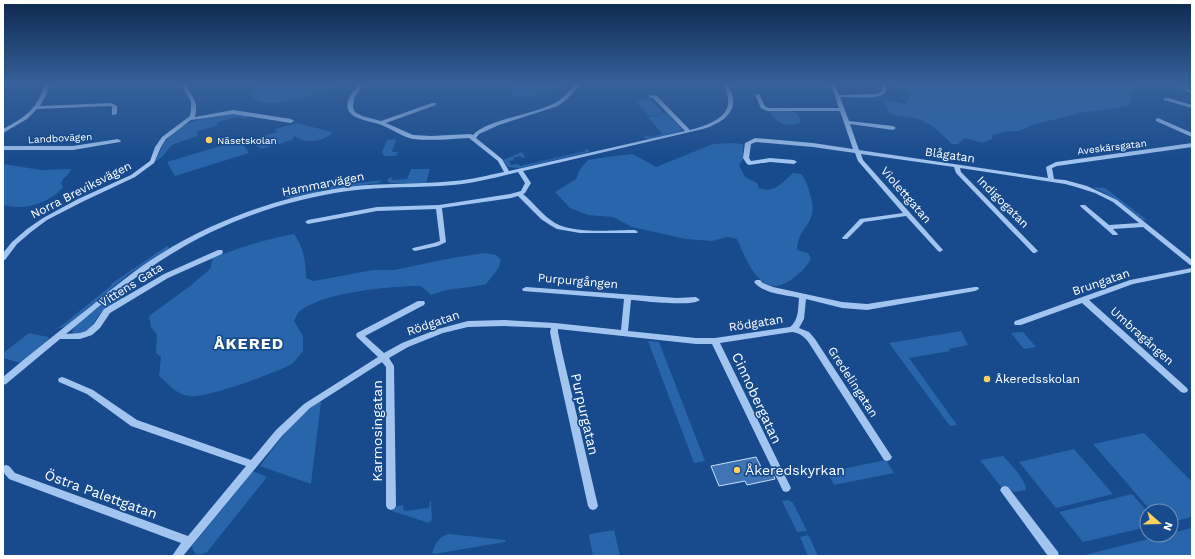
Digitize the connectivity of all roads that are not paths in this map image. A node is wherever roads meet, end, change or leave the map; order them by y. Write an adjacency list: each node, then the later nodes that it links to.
1 (34, 110): 17 (street)
2 (114, 110): 10 (street)
3 (193, 110): 11 (street)
4 (352, 110): 15 (street)
5 (417, 110): 15 (street)
6 (543, 110): 20 (street)
7 (668, 110): 18 (street)
8 (728, 110): 18 (street, Hammarvägen)
9 (843, 110): 14 (street, Violettgatan)
10 (114, 114)
11 (190, 119): 13 (street); 44 (street, Norra Breviksvägen)
12 (1158, 120): 19 (street)
13 (291, 121)
14 (848, 122): 16 (street); 24 (street, Violettgatan)
15 (381, 123): 20 (street)
16 (894, 128)
17 (3, 132)
18 (689, 132): 27 (street, Hammarvägen)
19 (1192, 135)
20 (473, 138): 28 (street)
21 (118, 141): 23 (street, Landbovägen)
22 (1192, 145): 29 (street, Aveskärsgatan)
23 (3, 148)
24 (857, 152): 25 (street, Blågatan); 26 (street, Blågatan); 33 (street, Violettgatan)
25 (794, 162)
26 (957, 167): 29 (street, Blågatan); 42 (street, Indigogatan)
27 (520, 170): 28 (street, Hammarvägen); 30 (street)
28 (508, 173): 59 (street, Hammarvägen)
29 (1051, 180): 35 (street, Blågatan)
30 (520, 194): 32 (street); 37 (street)
31 (1083, 206): 36 (street)
32 (439, 208): 34 (street); 40 (street)
33 (908, 214): 39 (street); 41 (street, Violettgatan)
34 (308, 222)
35 (1143, 224): 36 (street); 45 (street, Blågatan)
36 (1107, 227): 38 (street)
37 (635, 232)
38 (1115, 234)
39 (845, 238)
40 (415, 248)
41 (940, 250)
42 (1036, 251)
43 (220, 252): 59 (street, Vittens Gata)
44 (3, 258)
45 (1192, 263)
46 (1192, 270): 53 (street, Brungatan)
47 (758, 282): 50 (street)
48 (526, 289): 51 (street, Purpurgången)
49 (975, 289): 50 (street)
50 (804, 296): 57 (street, Rödgatan)
51 (628, 297): 52 (street, Purpurgången); 58 (street, Purpurgången)
52 (696, 300)
53 (1084, 300): 55 (street, Brungatan); 64 (street, Umbragången)
54 (421, 303): 61 (street)
55 (1018, 323)
56 (554, 326): 58 (street, Rödgatan); 61 (street, Rödgatan); 71 (street, Purpurgatan)
57 (792, 329): 60 (street, Rödgatan); 65 (street, Gredelingatan)
58 (624, 334): 60 (street, Rödgatan)
59 (59, 336): 63 (street, Hammarvägen)
60 (716, 341): 68 (street, Cinnobergatan)
61 (384, 358): 66 (street, Rödgatan); 70 (street, Karmosingatan)
62 (62, 380): 66 (street)
63 (3, 382)
64 (1184, 390)
65 (887, 457)
66 (252, 464): 72 (street, Rödgatan)
67 (6, 469): 72 (street, Östra Palettgatan)
68 (786, 488)
69 (1005, 490): 74 (street)
70 (391, 506)
71 (593, 506)
72 (189, 541): 73 (street, Rödgatan)
73 (177, 556)
74 (1054, 556)

